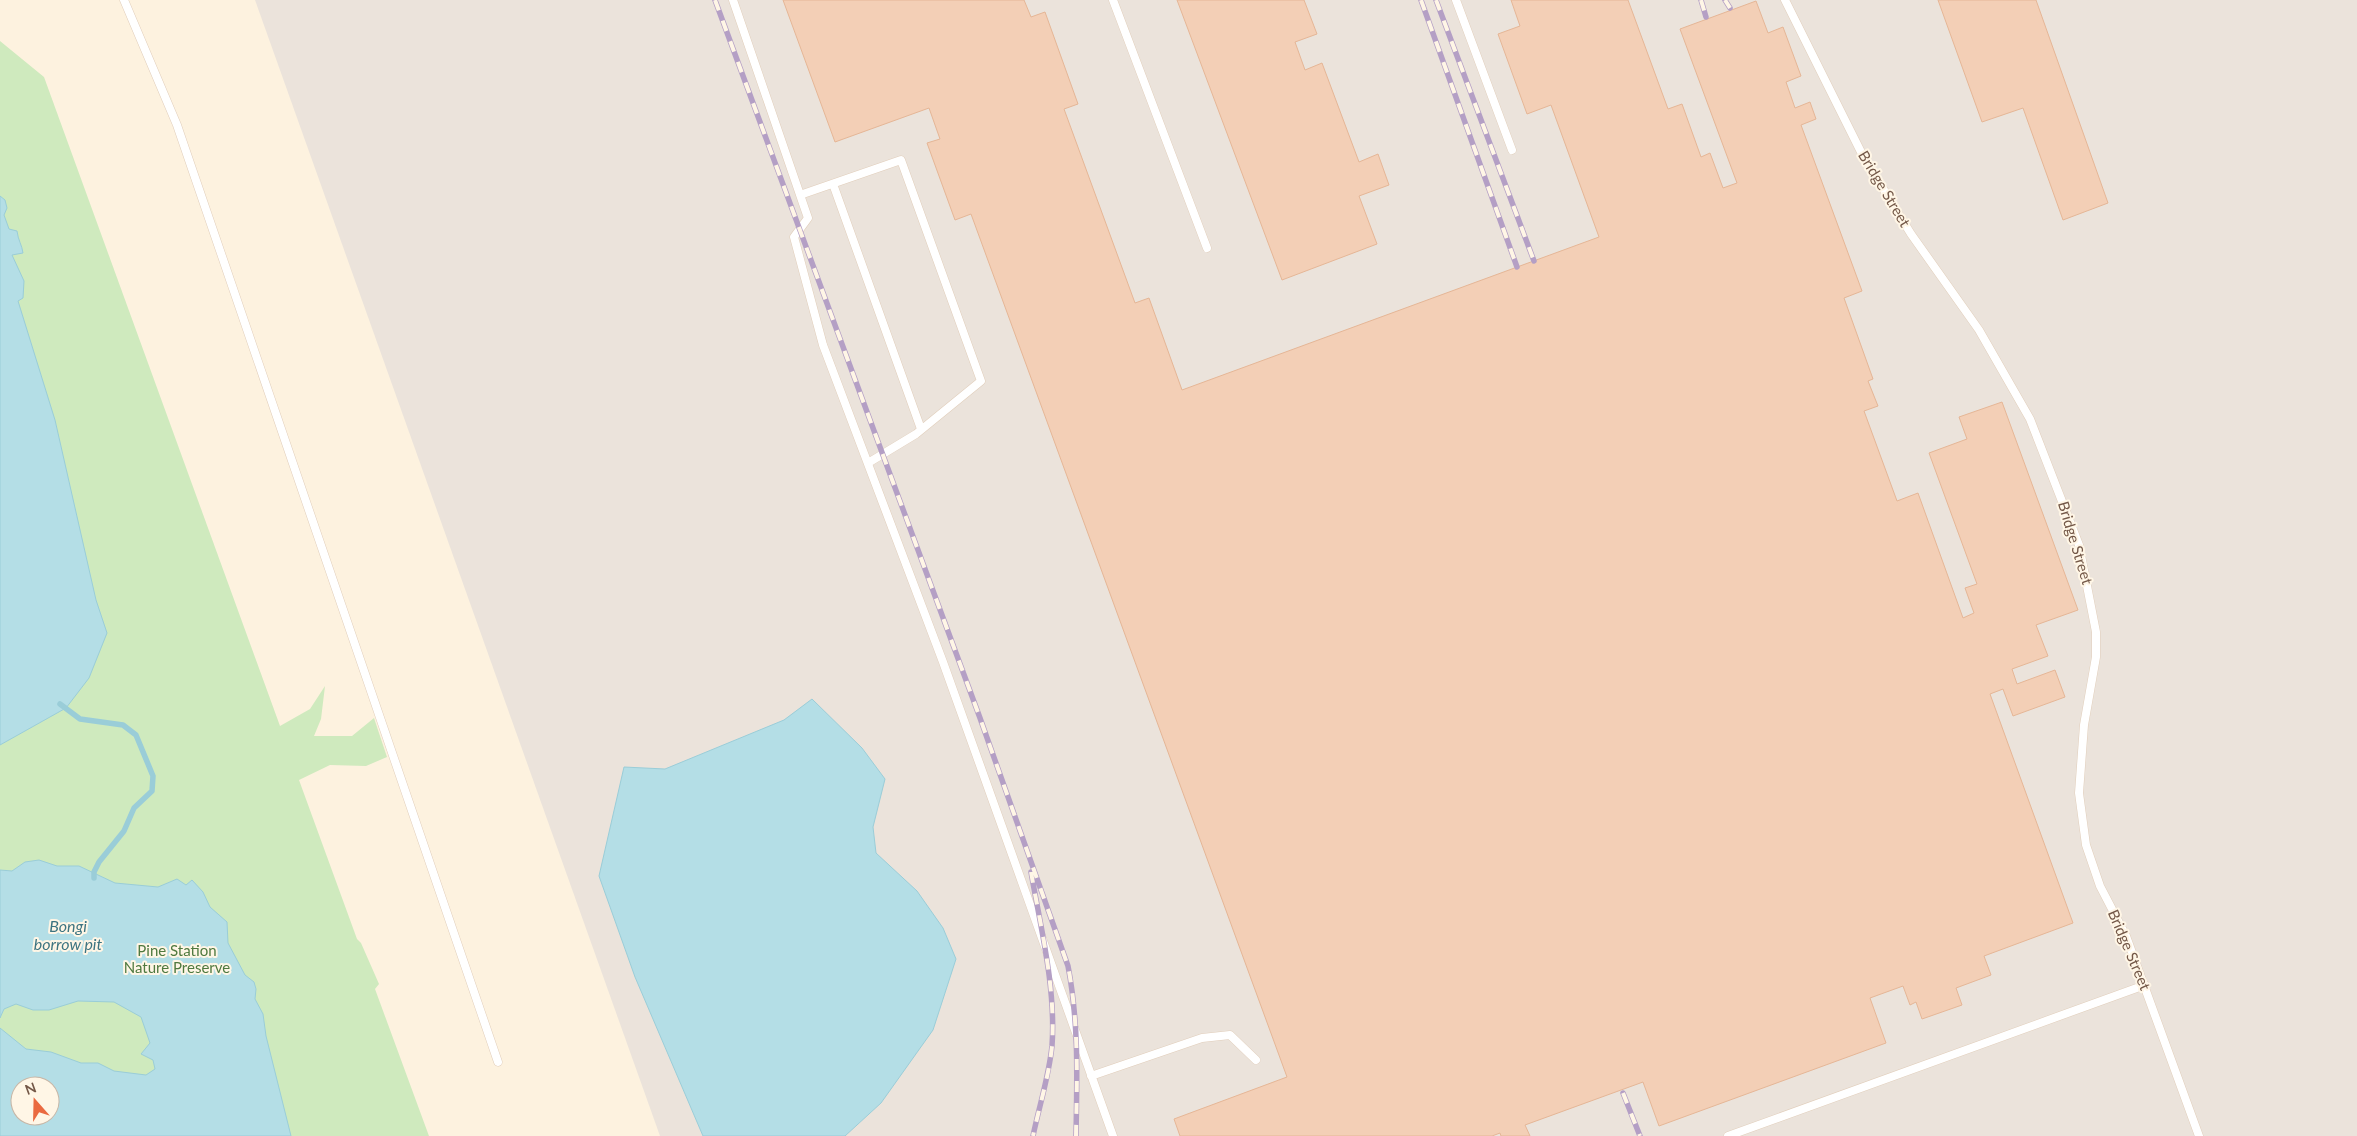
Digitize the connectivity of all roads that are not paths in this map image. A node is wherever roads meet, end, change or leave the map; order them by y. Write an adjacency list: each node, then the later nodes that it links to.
1 (124, 0): 14 (lane)
2 (733, 0): 8 (lane)
3 (1113, 0): 9 (lane)
4 (1456, 0): 6 (lane)
5 (1785, 0): 12 (lane, Bridge Street)
6 (1512, 150)
7 (833, 184): 8 (lane); 10 (lane); 10 (lane)
8 (800, 195): 11 (lane)
9 (1207, 248)
10 (921, 429): 11 (lane)
11 (868, 464): 15 (lane)
12 (2145, 985): 17 (lane); 18 (lane, Bridge Street)
13 (1256, 1060): 15 (lane)
14 (498, 1062)
15 (1091, 1076): 16 (lane)
16 (1113, 1136)
17 (1728, 1136)
18 (2199, 1136)

